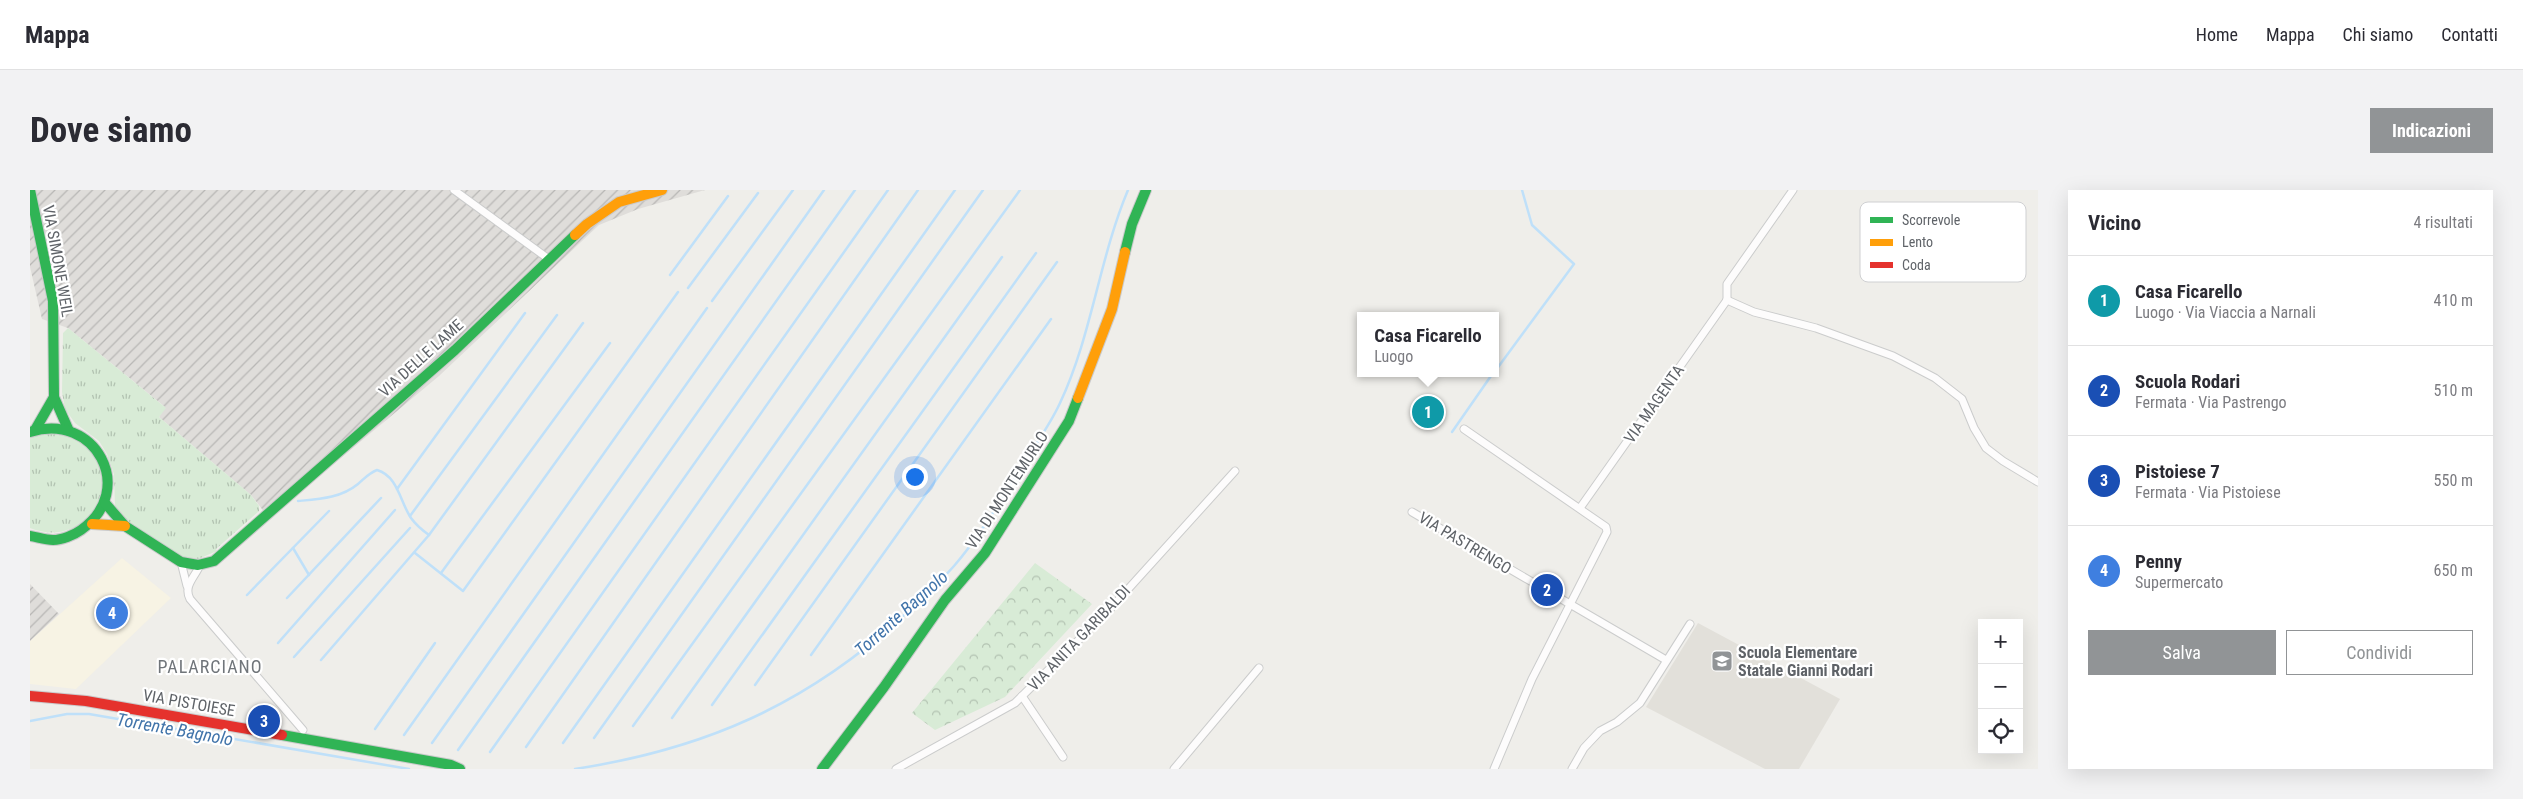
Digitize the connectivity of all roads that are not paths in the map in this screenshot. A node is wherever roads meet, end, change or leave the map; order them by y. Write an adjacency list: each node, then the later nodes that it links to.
1 (30, 190): 8 (street, VIA SIMONE WEIL)
2 (454, 190): 6 (street)
3 (662, 190): 6 (street, VIA DELLE LAME)
4 (1146, 190): 32 (street, VIA DI MONTEMURLO)
5 (1793, 190): 7 (street)
6 (550, 260): 21 (street, VIA DELLE LAME)
7 (1727, 300): 13 (street); 15 (street, VIA MAGENTA)
8 (54, 397): 10 (street, VIA SIMONE WEIL); 11 (street, VIA SIMONE WEIL)
9 (1464, 429): 15 (street)
10 (32, 431): 11 (street)
11 (69, 431): 14 (street)
12 (1236, 471): 28 (street, VIA ANITA GARIBALDI)
13 (2038, 482)
14 (104, 503): 17 (street); 18 (street)
15 (1580, 508): 23 (street)
16 (1412, 512): 23 (street, VIA PASTRENGO)
17 (92, 524): 18 (street); 19 (street)
18 (125, 526): 20 (street)
19 (33, 539)
20 (181, 562): 21 (street); 22 (street)
21 (204, 564): 22 (street, VIA DELLE LAME)
22 (187, 586): 29 (street)
23 (1569, 605): 25 (street, VIA PASTRENGO); 35 (street)
24 (1690, 624): 25 (street)
25 (1666, 660): 36 (street)
26 (1259, 668): 34 (street)
27 (30, 696): 31 (street, VIA PISTOIESE)
28 (1022, 696): 30 (street); 33 (street, VIA ANITA GARIBALDI)
29 (303, 730)
30 (1063, 757)
31 (460, 769)
32 (822, 769)
33 (896, 769)
34 (1174, 769)
35 (1494, 769)
36 (1572, 769)

